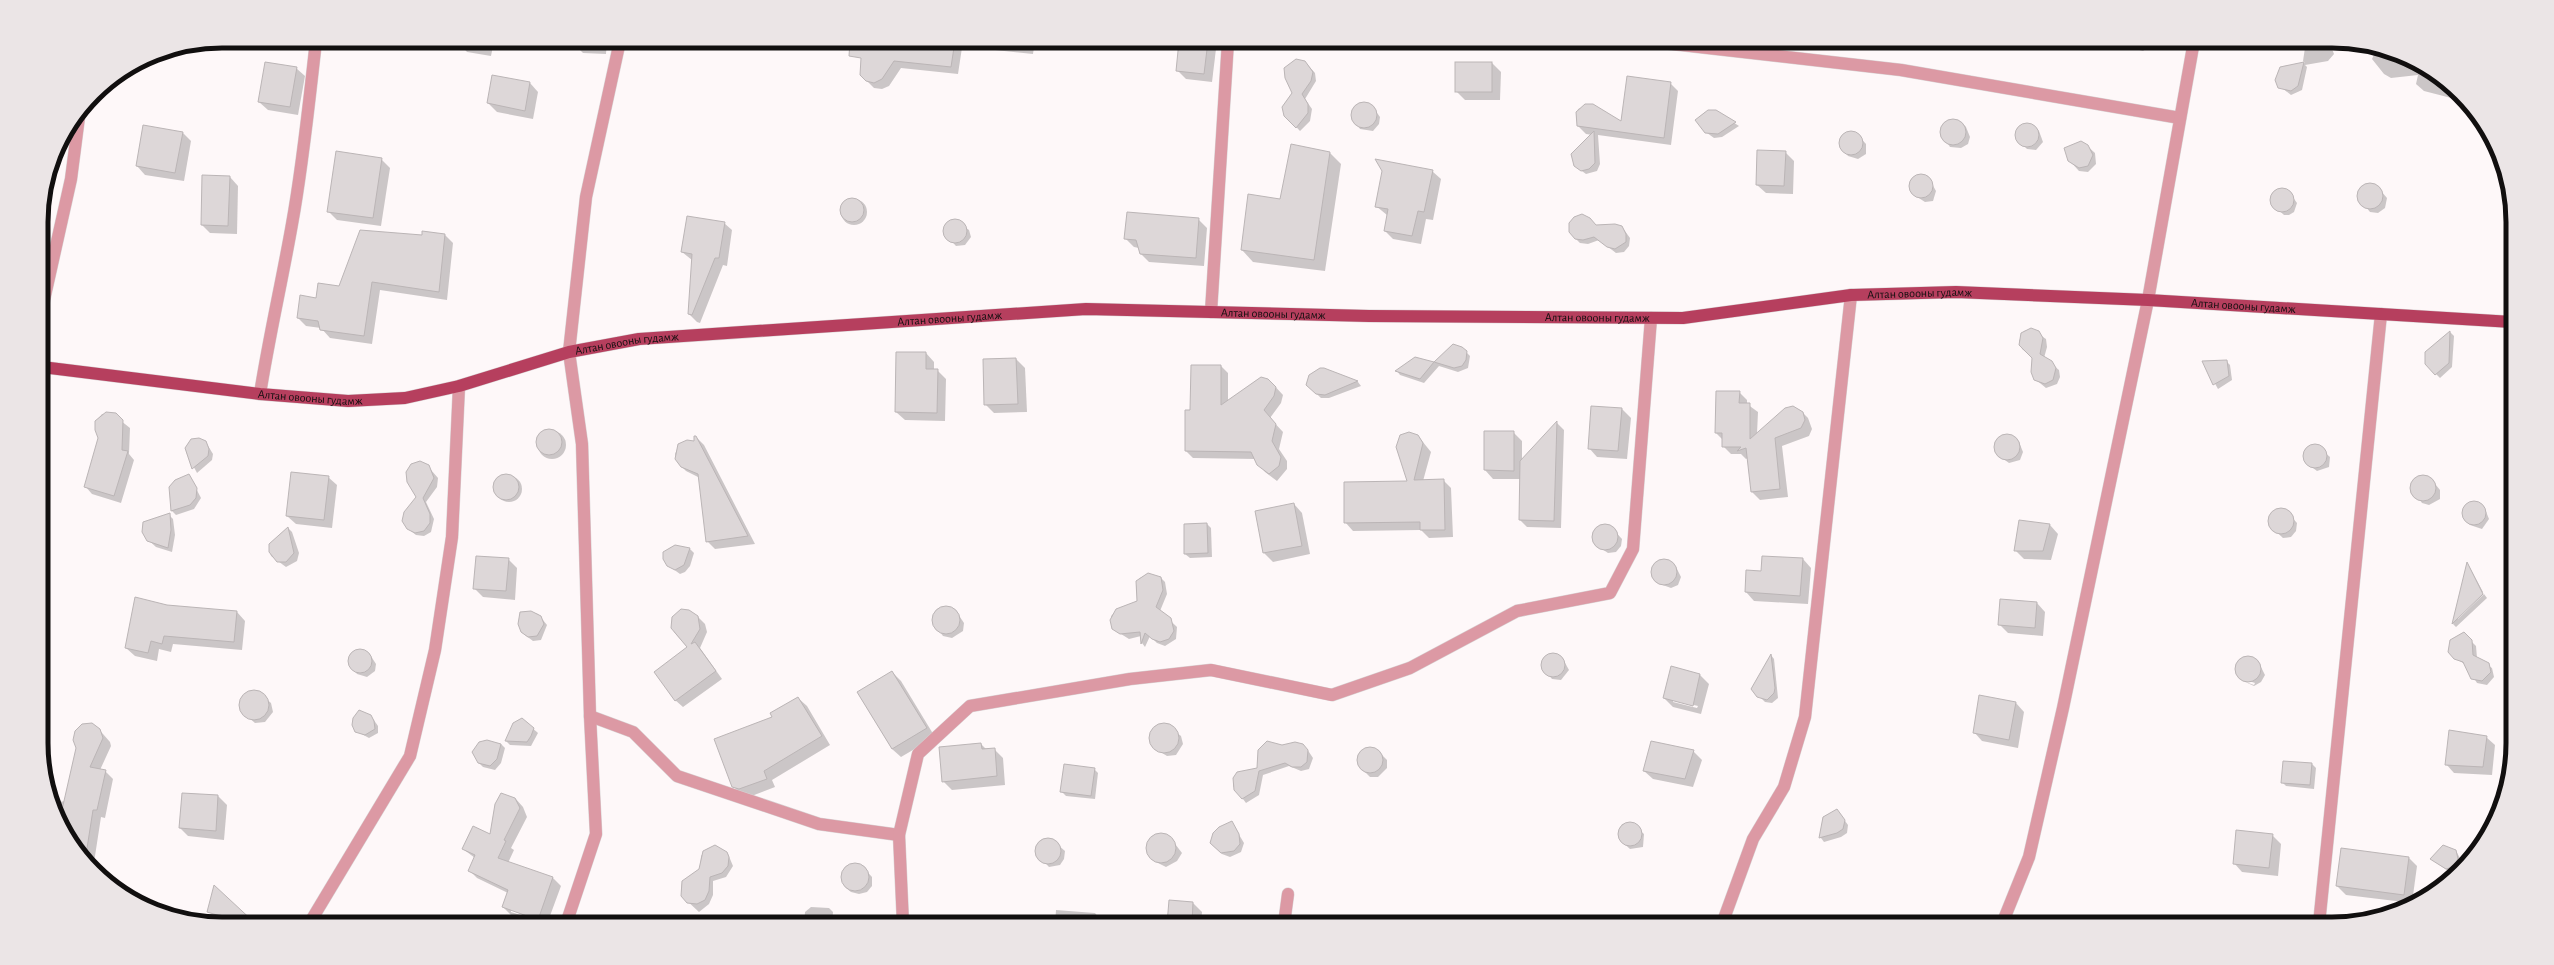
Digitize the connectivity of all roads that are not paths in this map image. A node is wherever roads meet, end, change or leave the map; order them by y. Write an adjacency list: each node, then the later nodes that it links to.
1 (315, 48): 18 (street)
2 (618, 48): 15 (street)
3 (1228, 48): 11 (street)
4 (1708, 48): 6 (street)
5 (2193, 48): 6 (street)
6 (2180, 118): 10 (street)
7 (78, 124): 8 (street)
8 (48, 282)
9 (1851, 295): 10 (main road, Алтан овооны гудамж); 13 (main road, Алтан овооны гудамж); 26 (street)
10 (2148, 300): 12 (main road, Алтан овооны гудамж); 27 (street)
11 (1211, 312): 13 (main road, Алтан овооны гудамж); 15 (main road, Алтан овооны гудамж)
12 (2381, 314): 14 (main road, Алтан овооны гудамж); 28 (street)
13 (1651, 318): 20 (street)
14 (2506, 322)
15 (569, 352): 17 (main road, Алтан овооны гудамж); 19 (street)
16 (48, 368): 18 (main road, Алтан овооны гудамж)
17 (459, 386): 18 (main road, Алтан овооны гудамж); 22 (street)
18 (260, 394)
19 (590, 716): 20 (street); 23 (street)
20 (899, 835): 24 (street)
21 (1288, 894): 25 (street)
22 (313, 917)
23 (568, 917)
24 (903, 917)
25 (1285, 917)
26 (1725, 917)
27 (2005, 917)
28 (2319, 917)

